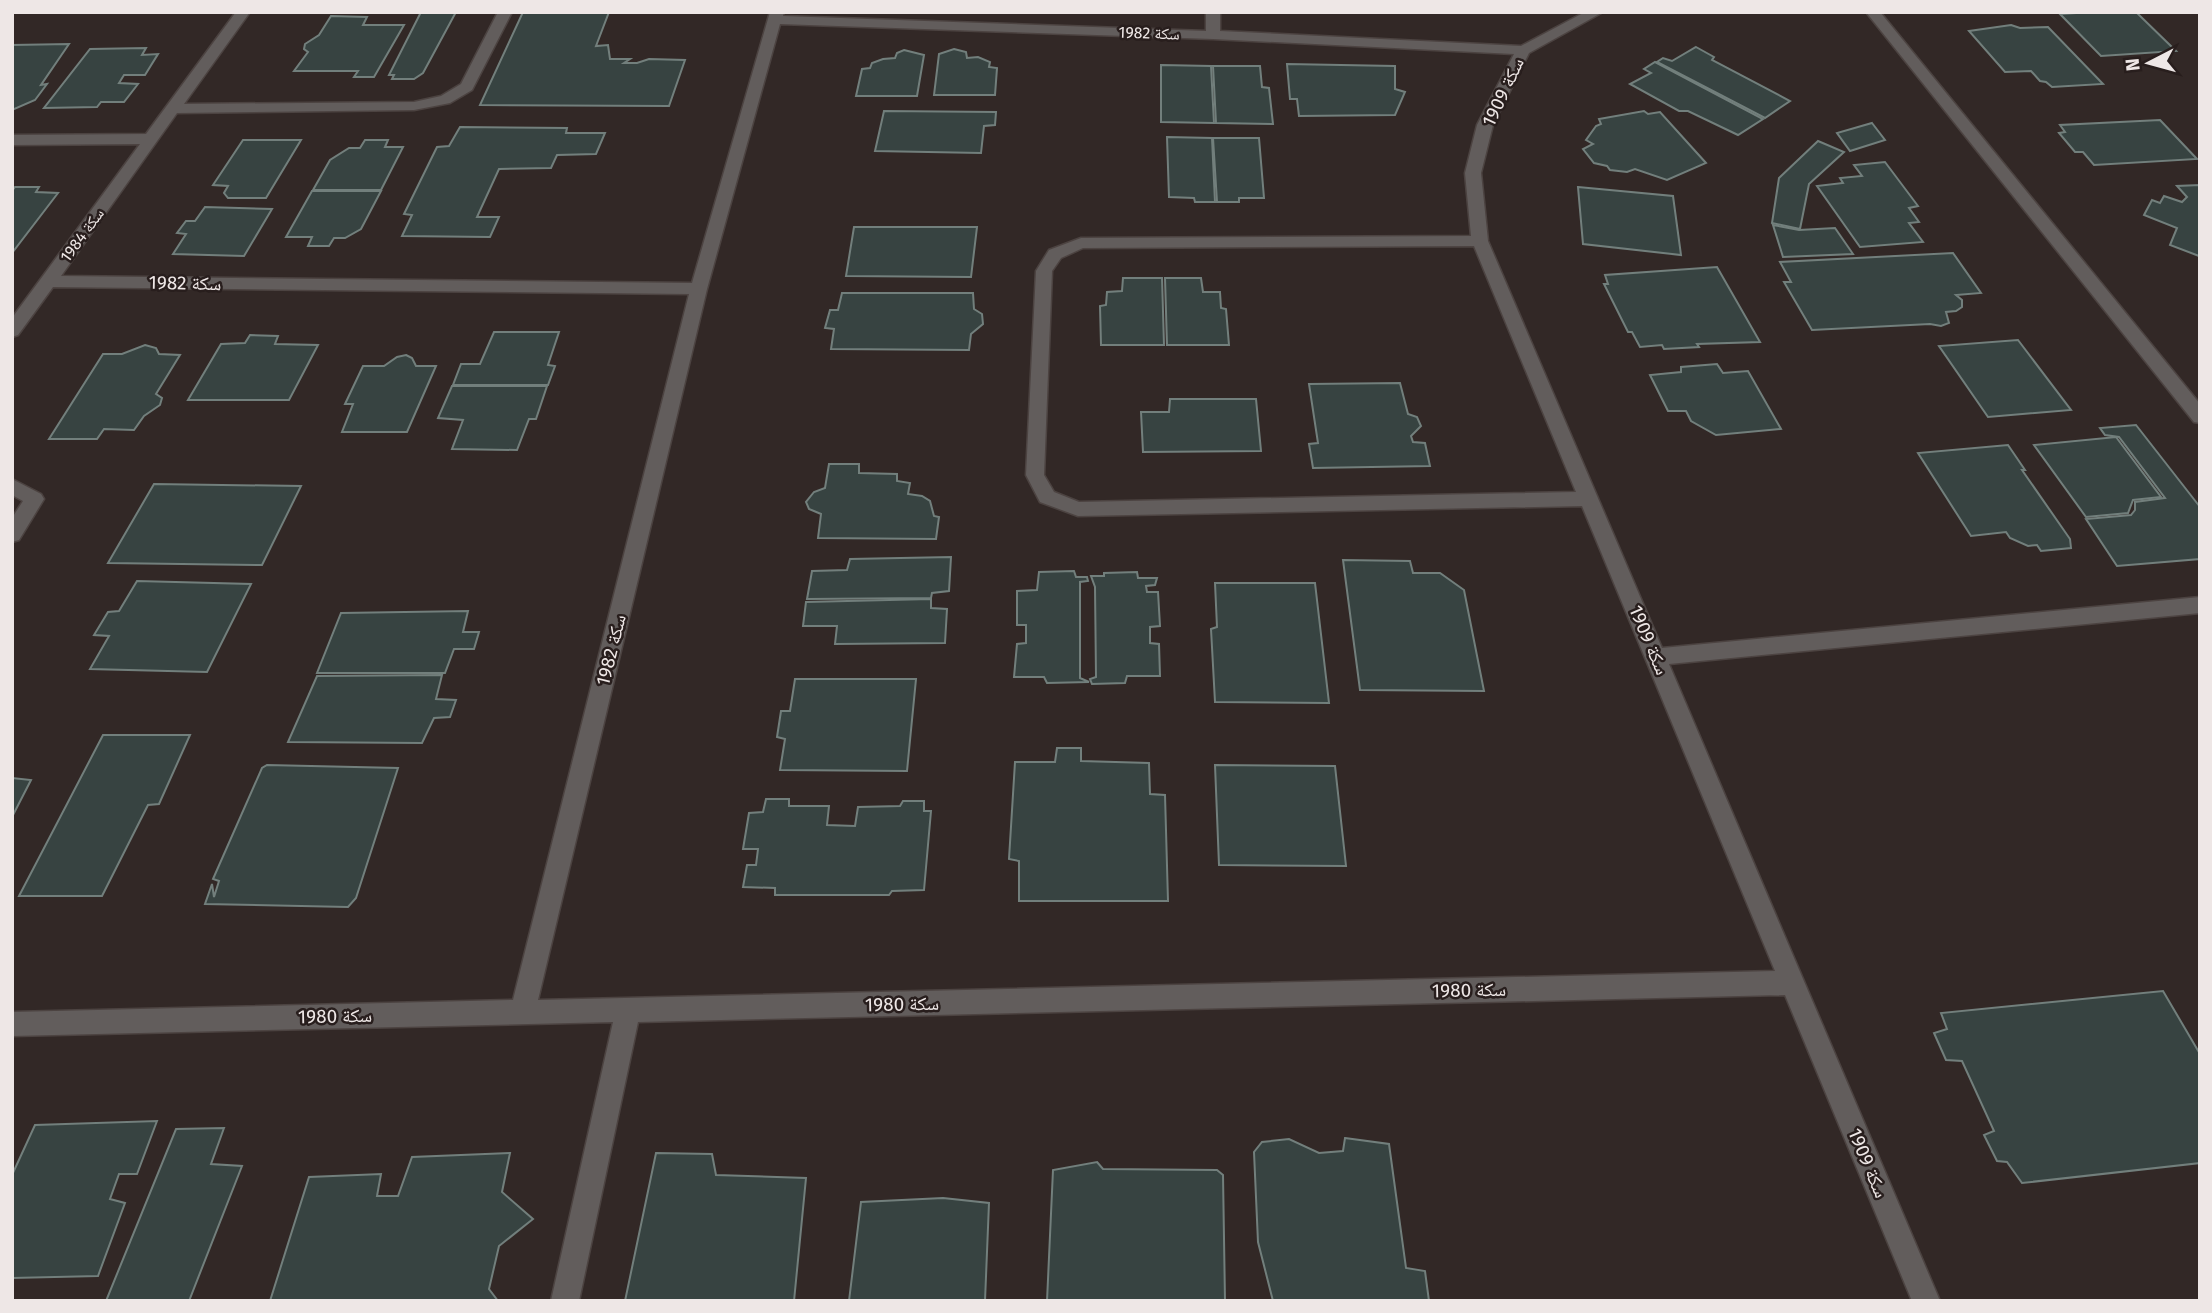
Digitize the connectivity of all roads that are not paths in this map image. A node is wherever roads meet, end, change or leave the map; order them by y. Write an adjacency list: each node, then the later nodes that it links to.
1 (243, 12): 9 (street, سكة 1984)
2 (505, 12): 9 (street)
3 (1213, 12): 7 (street)
4 (1596, 12): 8 (street, سكة 1909)
5 (1873, 12): 16 (street)
6 (776, 16): 7 (street, سكة 1982); 14 (street, سكة 1982)
7 (1213, 35): 8 (street, سكة 1982)
8 (1523, 50): 12 (street, سكة 1909)
9 (173, 109): 10 (street, سكة 1984)
10 (151, 139): 11 (street); 13 (street, سكة 1984)
11 (12, 140)
12 (1480, 241): 18 (street, سكة 1909); 18 (street)
13 (48, 281): 14 (street, سكة 1982); 15 (street, سكة 1984)
14 (699, 289): 24 (street, سكة 1982)
15 (12, 331)
16 (2200, 417)
17 (12, 486): 19 (street)
18 (1589, 499): 21 (street, سكة 1909)
19 (12, 535)
20 (2200, 605): 21 (street)
21 (1656, 657): 22 (street, سكة 1909)
22 (1791, 983): 23 (street, سكة 1980); 27 (street, سكة 1909)
23 (628, 1010): 24 (street, سكة 1980); 26 (street)
24 (523, 1012): 25 (street, سكة 1980)
25 (12, 1024)
26 (565, 1301)
27 (1926, 1301)

